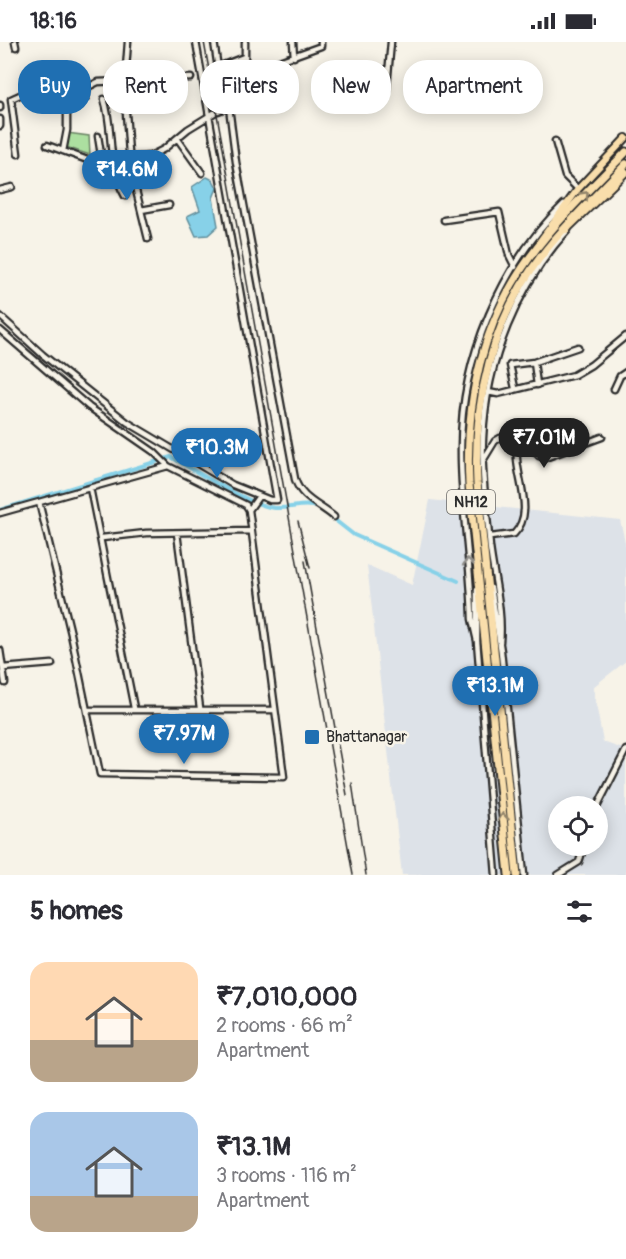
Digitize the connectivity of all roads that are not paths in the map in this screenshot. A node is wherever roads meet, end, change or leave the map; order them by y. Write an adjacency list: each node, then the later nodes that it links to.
1 (128, 42): 10 (street)
2 (196, 42): 11 (street)
3 (214, 42): 12 (street)
4 (245, 42): 8 (street)
5 (293, 42): 9 (street)
6 (321, 42): 9 (street)
7 (391, 42): 16 (street)
8 (244, 57): 13 (street); 14 (street)
9 (294, 57): 15 (street)
10 (126, 60)
11 (201, 60)
12 (217, 60)
13 (236, 60)
14 (244, 60)
15 (285, 60)
16 (389, 60)
17 (188, 78): 18 (street)
18 (191, 78)
19 (18, 96): 35 (street)
20 (67, 114): 33 (street)
21 (106, 114): 37 (street)
22 (126, 114): 36 (street)
23 (213, 114): 29 (street)
24 (214, 114): 69 (street)
25 (230, 114): 73 (street)
26 (0, 119): 27 (street)
27 (0, 126)
28 (98, 136): 38 (street)
29 (177, 138): 36 (street); 40 (street)
30 (626, 138): 42 (main road)
31 (555, 141): 42 (street)
32 (47, 145): 33 (street)
33 (63, 151): 38 (street)
34 (626, 152): 52 (highway, NH12, one-way to 34)
35 (18, 154)
36 (129, 158): 37 (street); 47 (street)
37 (110, 159): 38 (street); 44 (street)
38 (102, 160)
39 (626, 170): 49 (main road); 51 (highway, NH12)
40 (202, 173)
41 (12, 187): 43 (street)
42 (578, 189): 45 (main road)
43 (0, 190)
44 (124, 196)
45 (571, 198): 52 (main road); 53 (street)
46 (169, 205): 47 (street)
47 (141, 210): 50 (street)
48 (444, 220): 53 (street)
49 (576, 221): 51 (main road); 63 (street)
50 (148, 239)
51 (551, 243): 78 (highway, NH12)
52 (530, 257): 79 (highway, NH12)
53 (515, 267): 80 (street, one-way to 53)
54 (0, 316): 69 (street)
55 (0, 330): 67 (street)
56 (626, 336): 60 (street)
57 (578, 347): 58 (street)
58 (534, 362): 60 (street); 61 (street)
59 (626, 372): 62 (street)
60 (537, 385): 61 (street)
61 (515, 388): 63 (street)
62 (614, 389)
63 (488, 392): 66 (street)
64 (602, 437): 65 (street)
65 (518, 443): 66 (street); 76 (street)
66 (483, 461): 76 (street)
67 (168, 466): 68 (street); 71 (street)
68 (90, 488): 70 (street); 77 (street)
69 (259, 496): 71 (street)
70 (39, 502): 72 (street); 88 (street)
71 (249, 510): 74 (street)
72 (0, 513)
73 (334, 517)
74 (251, 531): 75 (street); 89 (street)
75 (177, 533): 77 (street); 87 (street)
76 (489, 537): 81 (street)
77 (102, 538): 86 (street)
78 (484, 556): 81 (street); 95 (highway, NH12)
79 (477, 572): 80 (street); 94 (highway, NH12, one-way to 79)
80 (477, 641): 93 (street)
81 (500, 642): 96 (street)
82 (0, 650): 84 (street)
83 (52, 664): 84 (street)
84 (3, 668): 85 (street)
85 (5, 683)
86 (134, 708): 87 (street); 88 (street)
87 (200, 708): 89 (street)
88 (87, 710): 89 (street)
89 (275, 710)
90 (626, 750): 91 (street)
91 (603, 796)
92 (581, 856): 97 (street)
93 (496, 875)
94 (509, 875)
95 (517, 875)
96 (524, 875)
97 (558, 875)

